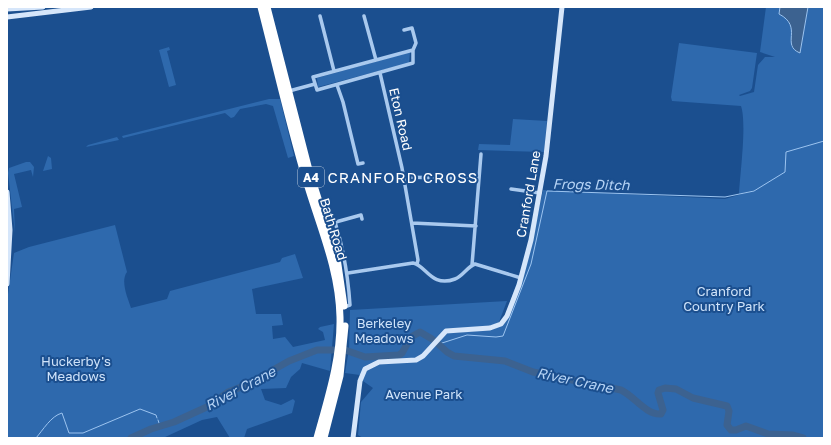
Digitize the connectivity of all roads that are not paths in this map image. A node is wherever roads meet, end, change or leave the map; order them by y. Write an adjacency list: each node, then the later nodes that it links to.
1 (43, 7): 6 (street)
2 (90, 7): 9 (street)
3 (261, 7): 17 (highway, Bath Road / A4)
4 (267, 7): 17 (highway, Bath Road / A4)
5 (562, 7): 24 (street, Cranford Lane)
6 (7, 9)
7 (320, 16): 13 (street)
8 (364, 16): 12 (street)
9 (7, 17)
10 (404, 30): 11 (street)
11 (413, 50): 12 (street); 14 (street)
12 (376, 60): 13 (street)
13 (334, 71): 15 (street)
14 (380, 73): 16 (street); 20 (street, Eton Road)
15 (314, 84): 16 (street); 17 (street)
16 (337, 85): 19 (street)
17 (286, 92): 28 (highway, Bath Road / A4)
18 (481, 154): 21 (street)
19 (363, 163)
20 (404, 177): 21 (street); 27 (street, Eton Road)
21 (479, 179): 29 (street)
22 (511, 189): 24 (street)
23 (7, 192): 34 (street)
24 (540, 193): 33 (street, Cranford Lane)
25 (361, 215): 26 (street)
26 (335, 222): 28 (street); 32 (street)
27 (412, 223): 29 (street); 30 (street, Eton Road)
28 (325, 225): 35 (highway, Bath Road / A4); 36 (highway, Bath Road / A4)
29 (476, 226): 31 (street)
30 (417, 264): 31 (street); 32 (street)
31 (472, 265): 33 (street)
32 (348, 274): 35 (street)
33 (521, 278): 40 (street, Cranford Lane)
34 (7, 284)
35 (344, 307): 36 (highway, Bath Road / A4)
36 (341, 347): 37 (highway, Bath Road / A4)
37 (340, 360): 38 (highway, Bath Road / A4); 39 (highway, Bath Road / A4)
38 (317, 438)
39 (324, 438)
40 (353, 438)

